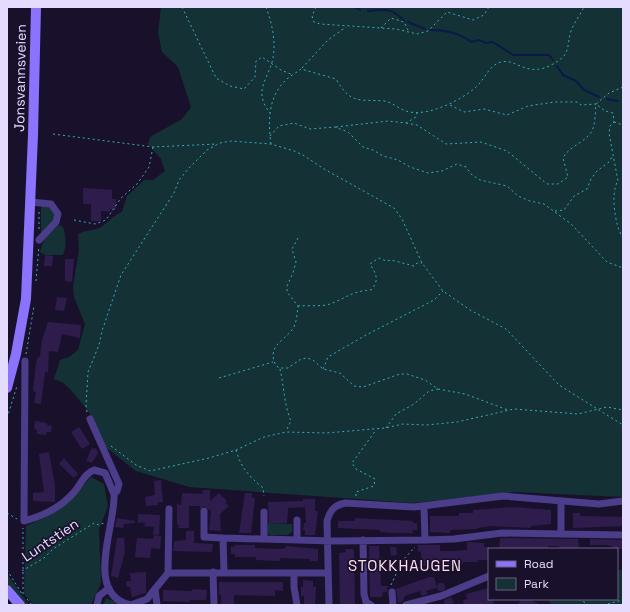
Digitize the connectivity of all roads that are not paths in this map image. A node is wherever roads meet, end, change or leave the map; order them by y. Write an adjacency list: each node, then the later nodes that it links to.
1 (36, 7): 2 (main road, Jonsvannsveien)
2 (31, 202): 3 (street); 5 (main road, Jonsvannsveien)
3 (39, 240)
4 (25, 361): 7 (street)
5 (7, 388)
6 (90, 419): 7 (street)
7 (114, 494): 29 (street)
8 (561, 501): 9 (street); 10 (street); 15 (street)
9 (623, 501)
10 (424, 507): 21 (street); 22 (street)
11 (169, 509): 23 (street)
12 (204, 511): 17 (street)
13 (264, 512): 18 (street)
14 (297, 520): 19 (street)
15 (561, 534): 16 (street); 21 (street)
16 (623, 535)
17 (224, 538): 18 (street); 25 (street)
18 (264, 539): 19 (street)
19 (297, 539): 22 (street)
20 (363, 540): 21 (street); 22 (street); 39 (street)
21 (421, 540)
22 (327, 541): 27 (street)
23 (168, 572): 24 (street); 30 (street)
24 (213, 572): 25 (street); 36 (street)
25 (224, 572): 26 (street)
26 (294, 573): 27 (street); 37 (street)
27 (328, 573): 38 (street)
28 (488, 576): 41 (street)
29 (109, 588): 30 (street); 34 (street)
30 (155, 589): 35 (street)
31 (7, 590): 33 (main road)
32 (392, 592): 40 (street)
33 (20, 605)
34 (97, 605)
35 (157, 605)
36 (214, 605)
37 (297, 605)
38 (329, 605)
39 (371, 605)
40 (393, 605)
41 (406, 605)

